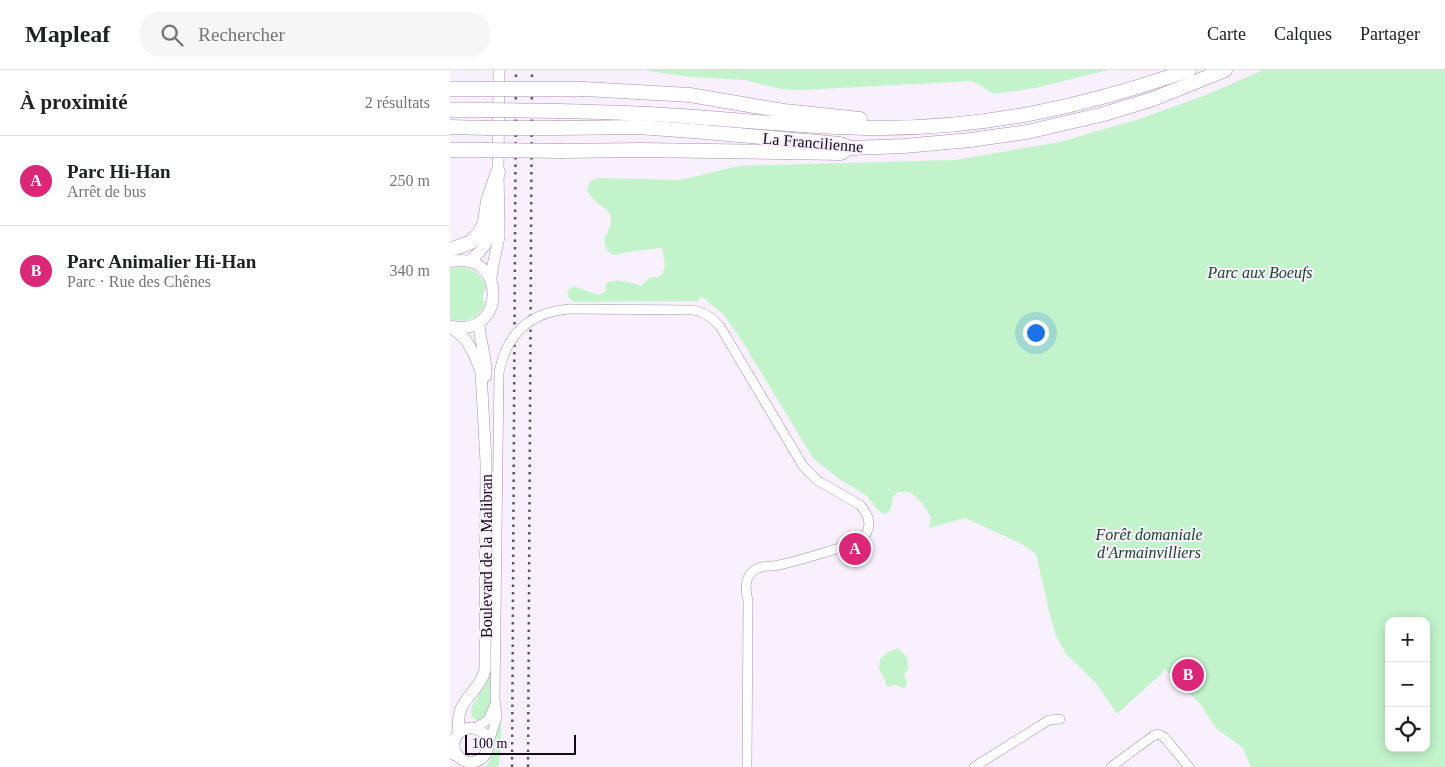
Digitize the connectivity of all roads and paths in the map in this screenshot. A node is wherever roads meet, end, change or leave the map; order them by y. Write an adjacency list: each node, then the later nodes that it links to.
1 (499, 70): 10 (main road)
2 (1189, 70): 7 (highway, La Francilienne)
3 (1225, 70): 8 (highway, La Francilienne)
4 (450, 89): 7 (highway, bridge)
5 (450, 110): 7 (highway, La Francilienne, bridge)
6 (450, 127): 8 (highway, La Francilienne, bridge)
7 (875, 128)
8 (851, 148): 9 (highway, bridge)
9 (450, 150)
10 (498, 172): 11 (highway); 12 (main road); 14 (main road)
11 (450, 250)
12 (469, 261): 13 (main road); 14 (main road)
13 (450, 262)
14 (491, 279): 15 (main road)
15 (480, 322): 16 (main road); 17 (main road, Boulevard de la Malibran)
16 (450, 326): 17 (main road, Boulevard de la Malibran)
17 (484, 415): 18 (main road, Boulevard de la Malibran)
18 (472, 694): 21 (main road, Boulevard de la Malibran); 22 (main road, Boulevard de la Malibran)
19 (495, 698): 21 (street); 23 (street); 26 (street, bridge)
20 (1060, 719): 27 (street)
21 (472, 727): 22 (main road); 23 (main road)
22 (455, 737): 24 (main road)
23 (488, 742): 25 (main road)
24 (461, 760): 25 (main road)
25 (484, 762)
26 (747, 767)
27 (974, 767)
28 (1111, 767): 29 (street)
29 (1189, 767)

